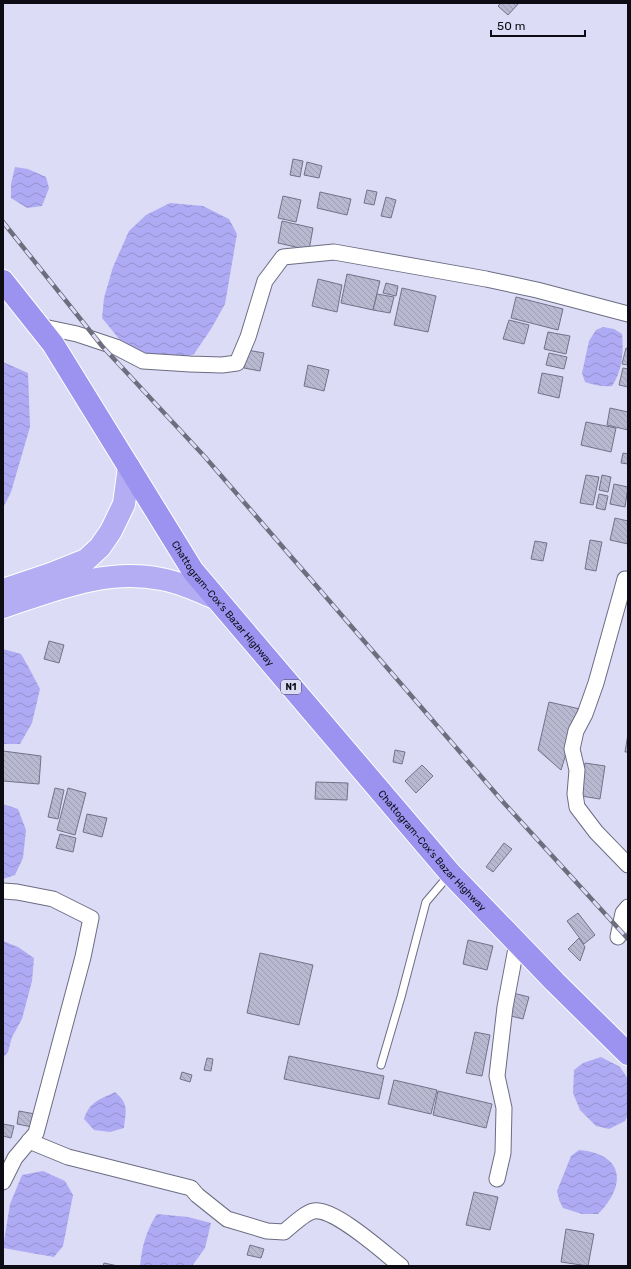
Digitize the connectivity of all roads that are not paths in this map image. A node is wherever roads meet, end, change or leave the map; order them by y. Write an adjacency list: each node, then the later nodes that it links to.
1 (3, 281): 3 (highway, Chattogram-Cox's Bazar Highway / N1)
2 (628, 314): 3 (street)
3 (39, 326): 4 (highway, Chattogram-Cox's Bazar Highway / N1)
4 (129, 467): 6 (main road); 7 (highway, Chattogram-Cox's Bazar Highway / N1)
5 (625, 579): 9 (street)
6 (3, 590)
7 (216, 598): 8 (main road); 10 (highway, Chattogram-Cox's Bazar Highway / N1)
8 (3, 607)
9 (628, 865)
10 (450, 873): 14 (highway, Chattogram-Cox's Bazar Highway / N1); 16 (lane)
11 (3, 891): 17 (street)
12 (628, 907): 13 (street)
13 (618, 937)
14 (517, 943): 15 (highway, Chattogram-Cox's Bazar Highway / N1); 18 (street)
15 (628, 1054)
16 (381, 1065)
17 (29, 1141): 19 (street); 20 (street)
18 (497, 1179)
19 (3, 1182)
20 (401, 1266)

